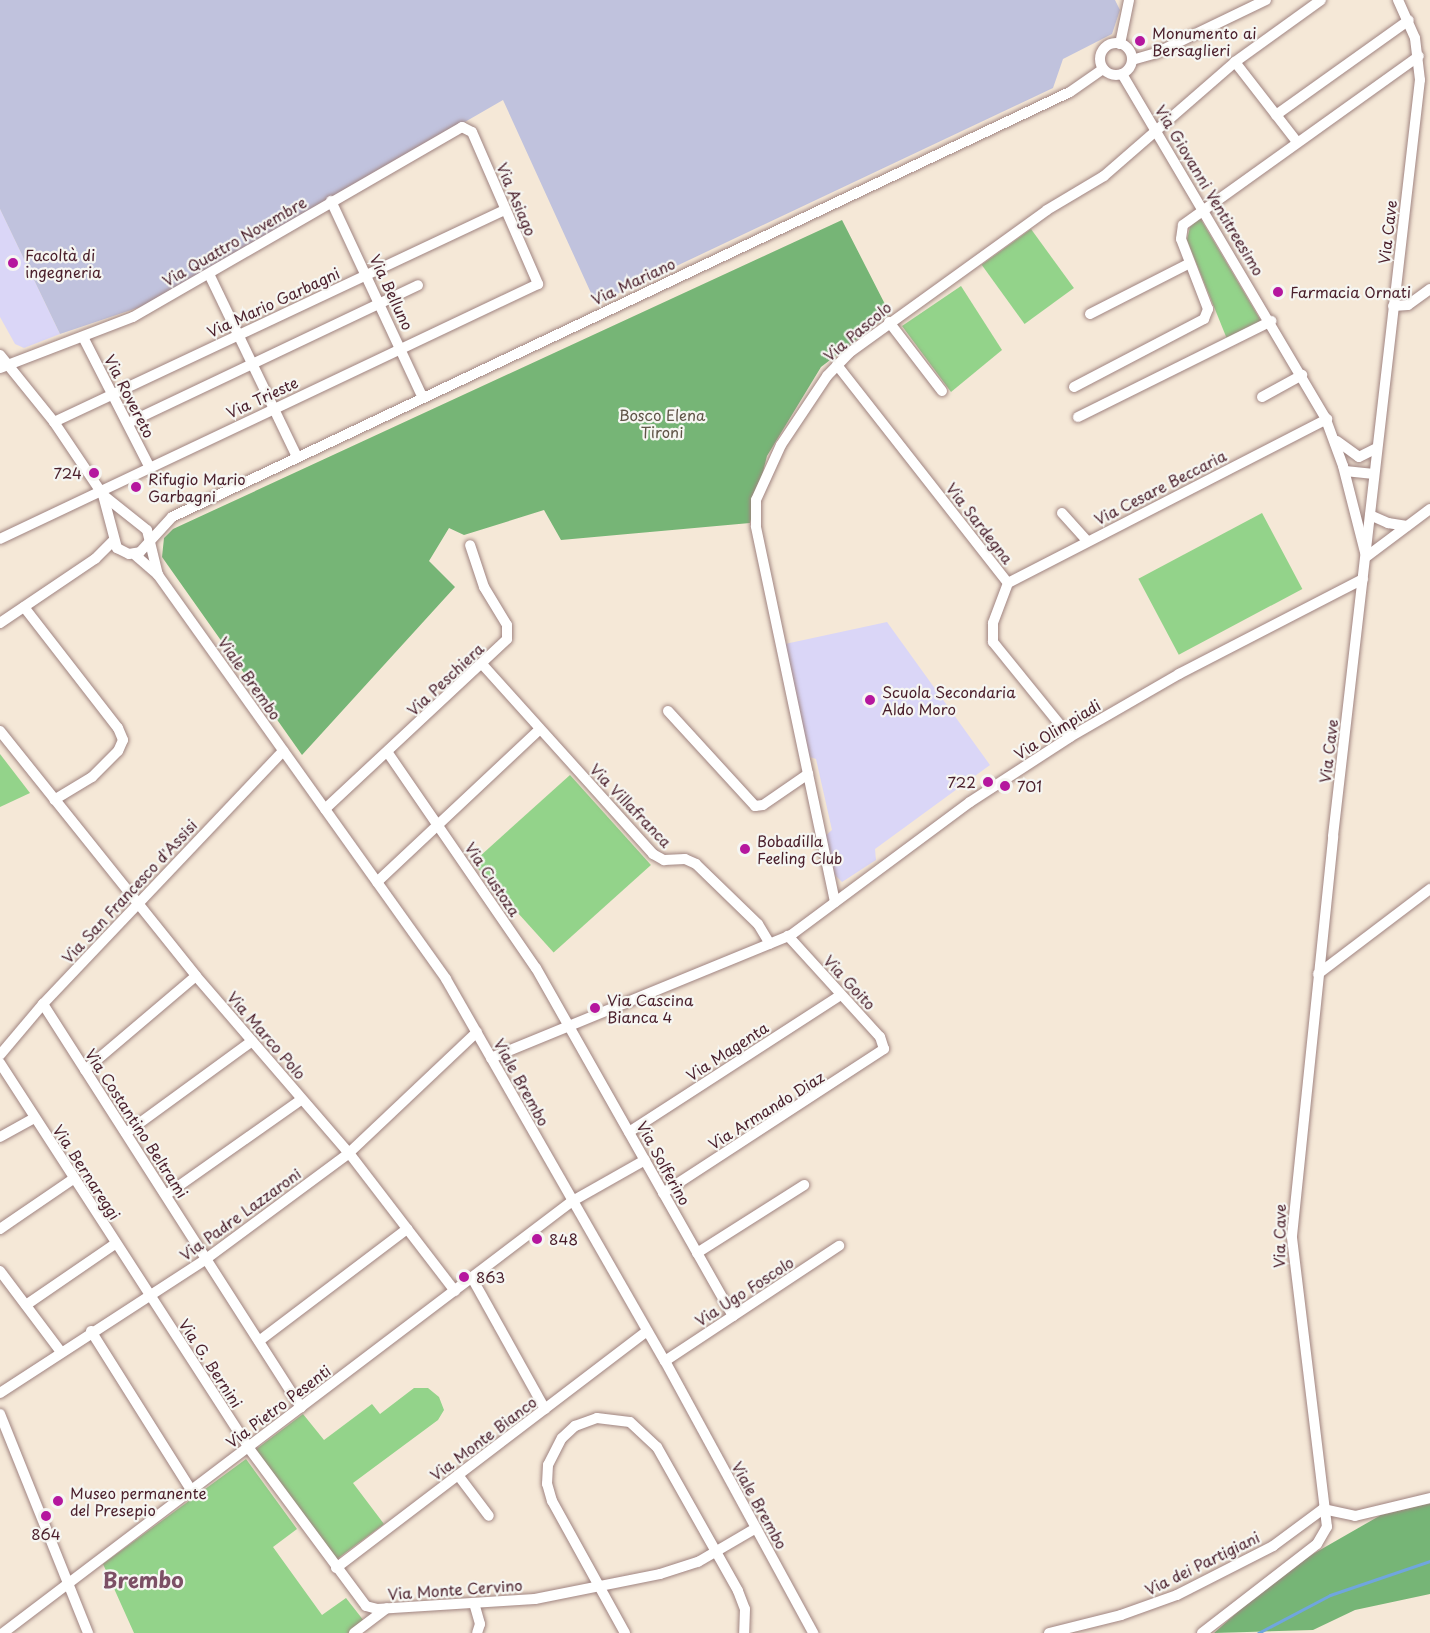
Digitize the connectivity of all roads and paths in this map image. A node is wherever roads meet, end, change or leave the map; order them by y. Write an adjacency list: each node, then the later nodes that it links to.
1 (1129, 0): 6 (street)
2 (1266, 0): 8 (street)
3 (1321, 0): 9 (street, Via Pascolo)
4 (1398, 0): 5 (street, Via Cave)
5 (1409, 20): 7 (street, Via Cave); 12 (street)
6 (1120, 44): 8 (street); 10 (street)
7 (1419, 56): 15 (street); 26 (street, Via Cave)
8 (1132, 60): 11 (street)
9 (1235, 62): 12 (street); 14 (street, Via Pascolo)
10 (1103, 69): 11 (street); 42 (street, Via Mariano)
11 (1122, 74): 14 (street, Via Giovanni Ventitreesimo)
12 (1276, 115): 15 (street)
13 (467, 128): 16 (street, Via Quattro Novembre); 18 (street, Via Asiago)
14 (1158, 130): 17 (street, Via Giovanni Ventitreesimo); 29 (street, Via Pascolo)
15 (1296, 142): 17 (street)
16 (331, 201): 20 (street, Via Quattro Novembre); 21 (street, Via Belluno)
17 (1205, 209): 19 (street); 28 (street, Via Giovanni Ventitreesimo)
18 (505, 210): 21 (street, Via Mario Garbagni); 22 (street, Via Asiago)
19 (1190, 263): 27 (street); 38 (street)
20 (209, 274): 30 (street); 31 (street, Via Quattro Novembre)
21 (368, 275): 25 (street, Via Belluno); 30 (street, Via Mario Garbagni)
22 (538, 284): 32 (street, Via Trieste)
23 (418, 285): 25 (street)
24 (1430, 289): 26 (street)
25 (381, 305): 32 (street, Via Belluno); 34 (street)
26 (1393, 306): 49 (street, Via Cave)
27 (1090, 314)
28 (1270, 321): 37 (street, Via Giovanni Ventitreesimo); 44 (street)
29 (889, 322): 35 (street, Via Pascolo); 39 (street)
30 (239, 335): 34 (street); 40 (street, Via Mario Garbagni)
31 (83, 337): 36 (street, Via Quattro Novembre); 40 (street, Via Rovereto)
32 (402, 349): 42 (street, Via Belluno); 43 (street, Via Trieste)
33 (0, 355): 36 (street)
34 (253, 364): 43 (street); 47 (street)
35 (837, 365): 71 (street, Via Sardegna); 81 (street, Via Pascolo)
36 (4, 366): 46 (street)
37 (1302, 375): 41 (street); 45 (street, Via Giovanni Ventitreesimo)
38 (1074, 387)
39 (942, 392)
40 (112, 393): 46 (street, Via Mario Garbagni); 47 (street, Via Rovereto)
41 (1262, 397)
42 (423, 398): 50 (street, Via Mariano)
43 (273, 408): 50 (street); 51 (street, Via Trieste)
44 (1078, 417)
45 (1327, 419): 48 (street, Via Giovanni Ventitreesimo); 63 (street, Via Cesare Beccaria)
46 (54, 422): 54 (street)
47 (128, 423): 51 (street, Via Rovereto)
48 (1334, 439): 49 (street); 52 (street, Via Giovanni Ventitreesimo)
49 (1377, 448): 53 (street, Via Cave)
50 (297, 457): 58 (street, Via Mariano)
51 (150, 468): 54 (street, Via Trieste)
52 (1345, 471): 53 (street); 67 (street, Via Giovanni Ventitreesimo)
53 (1374, 474): 57 (street, Via Cave)
54 (101, 493): 59 (street); 61 (street); 62 (street, Via Trieste)
55 (1430, 509): 60 (street)
56 (1062, 513): 63 (street)
57 (1370, 515): 60 (street); 67 (street, Via Cave)
58 (172, 517): 59 (street, Via Mariano); 64 (street, Via Mariano)
59 (134, 520): 61 (street); 64 (street)
60 (1407, 526): 67 (street)
61 (114, 537): 66 (street); 68 (street)
62 (0, 539)
63 (1086, 540): 71 (street, Via Cesare Beccaria)
64 (148, 542): 66 (street); 69 (street, Viale Brembo)
65 (470, 544): 74 (street, Via Peschiera)
66 (130, 554): 68 (street); 69 (street, Viale Brembo)
67 (1366, 555): 70 (street, Via Cave)
68 (94, 559): 72 (street)
69 (158, 575): 79 (street, Viale Brembo)
70 (1363, 579): 78 (street, Via Olimpiadi); 91 (street, Via Cave)
71 (1008, 583): 78 (street, Via Sardegna)
72 (24, 607): 73 (street); 82 (street)
73 (0, 623)
74 (482, 664): 76 (street, Via Villafranca); 80 (street, Via Peschiera)
75 (668, 711): 81 (street)
76 (540, 730): 84 (street); 90 (street, Via Villafranca)
77 (0, 731): 82 (street, Via Marco Polo)
78 (1070, 737): 87 (street, Via Olimpiadi)
79 (283, 751): 83 (street, Viale Brembo); 88 (street, Via San Francesco d'Assisi)
80 (388, 753): 83 (street, Via Peschiera); 84 (street, Via Custoza)
81 (808, 774): 87 (street, Via Pascolo)
82 (54, 800): 88 (street, Via Marco Polo)
83 (325, 809): 85 (street, Viale Brembo)
84 (438, 825): 85 (street); 95 (street, Via Custoza)
85 (377, 882): 96 (street, Viale Brembo)
86 (1430, 890): 91 (street)
87 (835, 902): 89 (street, Via Olimpiadi)
88 (137, 903): 92 (street, Via Marco Polo); 94 (street, Via San Francesco d'Assisi)
89 (788, 936): 90 (street, Via Olimpiadi); 93 (street, Via Goito)
90 (770, 944): 95 (street, Via Olimpiadi)
91 (1318, 974): 140 (street, Via Cave)
92 (196, 976): 97 (street, Via Marco Polo); 102 (street)
93 (841, 995): 98 (street, Via Goito); 105 (street, Via Magenta)
94 (43, 1004): 99 (street, Via San Francesco d'Assisi); 102 (street, Via Costantino Beltrami)
95 (569, 1025): 100 (street, Via Olimpiadi); 105 (street, Via Solferino)
96 (477, 1032): 100 (street, Viale Brembo); 108 (street, Via Padre Lazzaroni)
97 (252, 1041): 103 (street, Via Marco Polo); 106 (street)
98 (884, 1050): 112 (street, Via Armando Diaz)
99 (0, 1055)
100 (491, 1058): 114 (street, Viale Brembo)
101 (0, 1063): 104 (street, Via Bernareggi)
102 (85, 1070): 106 (street, Via Costantino Beltrami)
103 (302, 1099): 108 (street, Via Marco Polo); 113 (street)
104 (34, 1118): 107 (street); 110 (street, Via Bernareggi)
105 (629, 1132): 109 (street, Via Solferino)
106 (126, 1133): 113 (street, Via Costantino Beltrami)
107 (0, 1137)
108 (349, 1153): 116 (street, Via Marco Polo); 120 (street, Via Padre Lazzaroni)
109 (645, 1160): 112 (street, Via Solferino); 114 (street, Via Pietro Pesenti)
110 (73, 1179): 115 (street); 117 (street, Via Bernareggi)
111 (804, 1185): 119 (street)
112 (663, 1193): 119 (street, Via Solferino)
113 (166, 1195): 120 (street, Via Costantino Beltrami)
114 (571, 1202): 122 (street, Via Pietro Pesenti); 128 (street, Viale Brembo)
115 (0, 1228)
116 (407, 1229): 123 (street, Via Marco Polo); 129 (street)
117 (115, 1244): 124 (street, Via Bernareggi); 125 (street)
118 (839, 1246): 126 (street, Via Ugo Foscolo)
119 (697, 1253): 126 (street, Via Solferino)
120 (206, 1259): 124 (street, Via Padre Lazzaroni); 129 (street, Via Costantino Beltrami)
121 (0, 1271): 125 (street)
122 (472, 1278): 123 (street, Via Pietro Pesenti); 134 (street)
123 (455, 1291): 133 (street, Via Pietro Pesenti)
124 (149, 1296): 127 (street, Via Padre Lazzaroni); 136 (street, Via G. Bernini)
125 (26, 1305): 130 (street)
126 (733, 1316): 131 (street, Via Ugo Foscolo)
127 (91, 1331): 130 (street, Via Padre Lazzaroni); 138 (street)
128 (647, 1331): 131 (street, Viale Brembo); 134 (street, Via Monte Bianco)
129 (259, 1341): 133 (street, Via Costantino Beltrami)
130 (61, 1352): 132 (street, Via Padre Lazzaroni)
131 (665, 1361): 142 (street, Viale Brembo)
132 (0, 1393)
133 (301, 1408): 136 (street, Via Pietro Pesenti)
134 (545, 1409): 137 (street, Via Monte Bianco)
135 (0, 1414): 145 (street)
136 (248, 1447): 138 (street, Via Pietro Pesenti); 144 (street, Via Monte Cervino)
137 (458, 1475): 141 (street); 144 (street, Via Monte Bianco)
138 (191, 1491): 145 (street, Via Pietro Pesenti)
139 (1430, 1498): 140 (street)
140 (1323, 1509): 156 (street, Via dei Partigiani); 157 (street, Via Cave)
141 (489, 1516)
142 (756, 1528): 143 (street, Via Monte Cervino); 155 (street, Viale Brembo)
143 (716, 1551): 146 (street, Via Monte Cervino); 146 (street); 154 (street)
144 (336, 1568): 148 (street, Via Monte Cervino)
145 (68, 1583): 149 (street, Via Pietro Pesenti); 150 (street)
146 (599, 1586): 147 (street, Via Monte Cervino); 153 (street)
147 (474, 1603): 148 (street, Via Monte Cervino); 152 (street)
148 (388, 1608): 151 (street)
149 (3, 1633)
150 (88, 1633)
151 (354, 1633)
152 (477, 1633)
153 (625, 1633)
154 (744, 1633)
155 (813, 1633)
156 (1049, 1633)
157 (1202, 1633)

